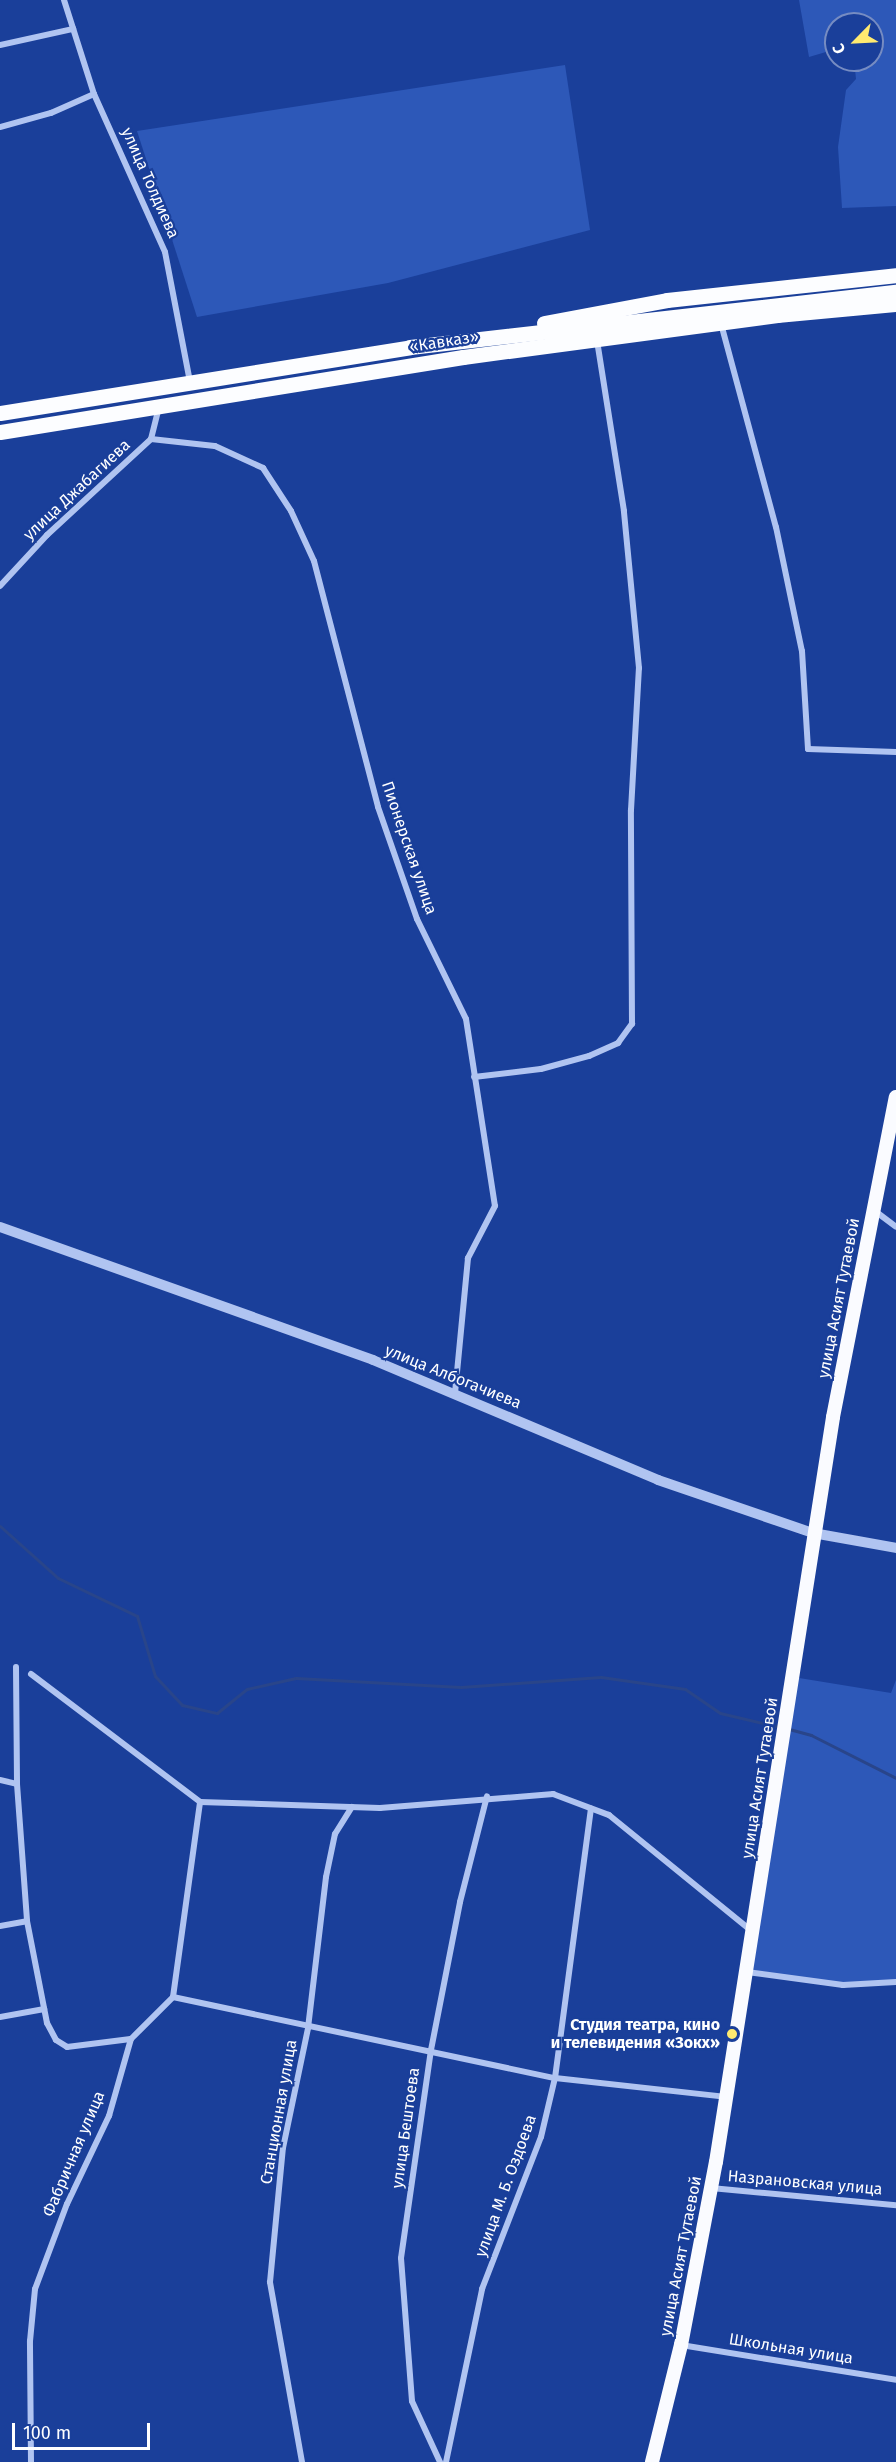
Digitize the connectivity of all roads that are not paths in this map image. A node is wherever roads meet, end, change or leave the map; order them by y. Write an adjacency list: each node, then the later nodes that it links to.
1 (64, 0): 2 (street, улица Толдиева)
2 (73, 29): 3 (street); 4 (street, улица Толдиева)
3 (0, 45)
4 (94, 94): 5 (street); 15 (street, улица Толдиева)
5 (0, 127)
6 (896, 275): 12 (highway)
7 (896, 292): 10 (highway, «Кавказ»)
8 (896, 304): 10 (highway, «Кавказ»)
9 (896, 312): 11 (highway)
10 (636, 327): 12 (highway, «Кавказ»); 14 (highway, «Кавказ»)
11 (723, 331): 13 (highway); 21 (street)
12 (480, 338): 15 (highway, «Кавказ»)
13 (598, 347): 14 (highway); 22 (street)
14 (463, 357): 16 (highway, «Кавказ»)
15 (191, 384): 17 (highway, «Кавказ»)
16 (159, 406): 18 (highway, «Кавказ»); 19 (street, улица Джабагиева)
17 (0, 413)
18 (0, 432)
19 (151, 439): 20 (street, улица Джабагиева); 22 (street, Пионерская улица)
20 (0, 586)
21 (896, 752)
22 (474, 1077): 27 (street, Пионерская улица)
23 (896, 1097): 24 (main road, улица Асият Тутаевой)
24 (873, 1209): 26 (street); 28 (main road, улица Асият Тутаевой)
25 (0, 1227): 27 (street, улица Албогачиева)
26 (896, 1227)
27 (455, 1392): 28 (street, улица Албогачиева)
28 (813, 1533): 29 (street, улица Албогачиева); 40 (main road, улица Асият Тутаевой)
29 (896, 1548)
30 (16, 1667): 33 (street)
31 (31, 1674): 35 (street)
32 (0, 1780): 33 (street)
33 (17, 1784): 38 (street)
34 (488, 1796): 36 (street); 37 (street); 48 (street, улица Бештоева)
35 (200, 1802): 36 (street); 43 (street)
36 (352, 1807): 46 (street, Станционная улица)
37 (591, 1808): 40 (street); 49 (street, улица М. Б. Оздоева)
38 (27, 1921): 39 (street); 44 (street)
39 (0, 1926)
40 (753, 1933): 41 (main road, улица Асият Тутаевой)
41 (747, 1972): 42 (street); 50 (main road, улица Асият Тутаевой)
42 (896, 1982)
43 (173, 1997): 46 (street); 47 (street, Фабричная улица)
44 (44, 2009): 45 (street); 47 (street)
45 (0, 2017)
46 (308, 2028): 48 (street); 56 (street, Станционная улица)
47 (131, 2039): 55 (street, Фабричная улица)
48 (431, 2050): 49 (street); 57 (street, улица Бештоева)
49 (555, 2078): 50 (street); 58 (street, улица М. Б. Оздоева)
50 (726, 2097): 51 (main road, улица Асият Тутаевой)
51 (711, 2188): 52 (street, Назрановская улица); 53 (main road, улица Асият Тутаевой)
52 (896, 2205)
53 (681, 2345): 54 (street, Школьная улица); 59 (main road, улица Асият Тутаевой)
54 (896, 2380)
55 (31, 2462)
56 (302, 2462)
57 (440, 2462)
58 (446, 2462)
59 (652, 2462)

